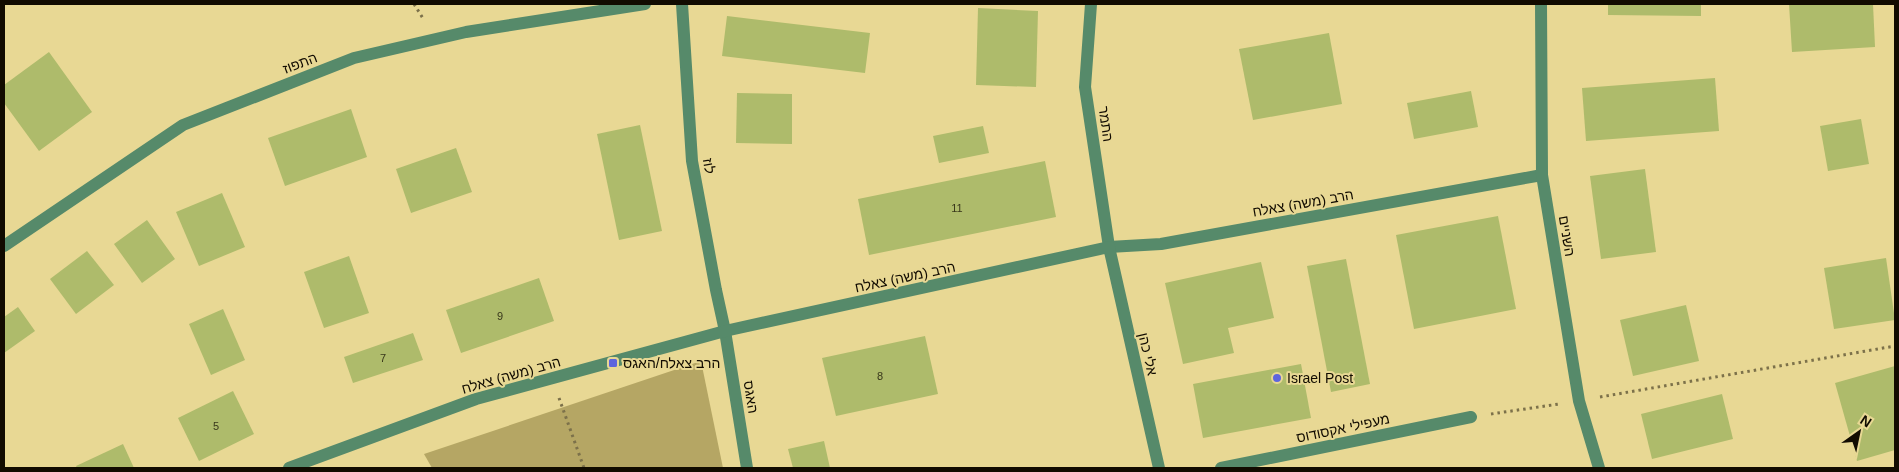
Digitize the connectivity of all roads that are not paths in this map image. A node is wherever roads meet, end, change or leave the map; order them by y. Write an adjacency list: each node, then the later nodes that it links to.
1 (646, 4): 6 (street, התפוז)
2 (682, 4): 8 (street, לוז)
3 (1091, 4): 7 (street, התמר)
4 (1541, 4): 5 (street, השניים)
5 (1542, 175): 7 (street, הרב (משה) צאלח); 14 (street, השניים)
6 (4, 246)
7 (1109, 247): 8 (street, הרב (משה) צאלח); 12 (street, אלי כהן)
8 (725, 331): 10 (street, הרב (משה) צאלח); 11 (street, האגס)
9 (1471, 416): 13 (street, מעפילי אקסודוס)
10 (289, 468)
11 (747, 468)
12 (1159, 468)
13 (1221, 468)
14 (1599, 468)

